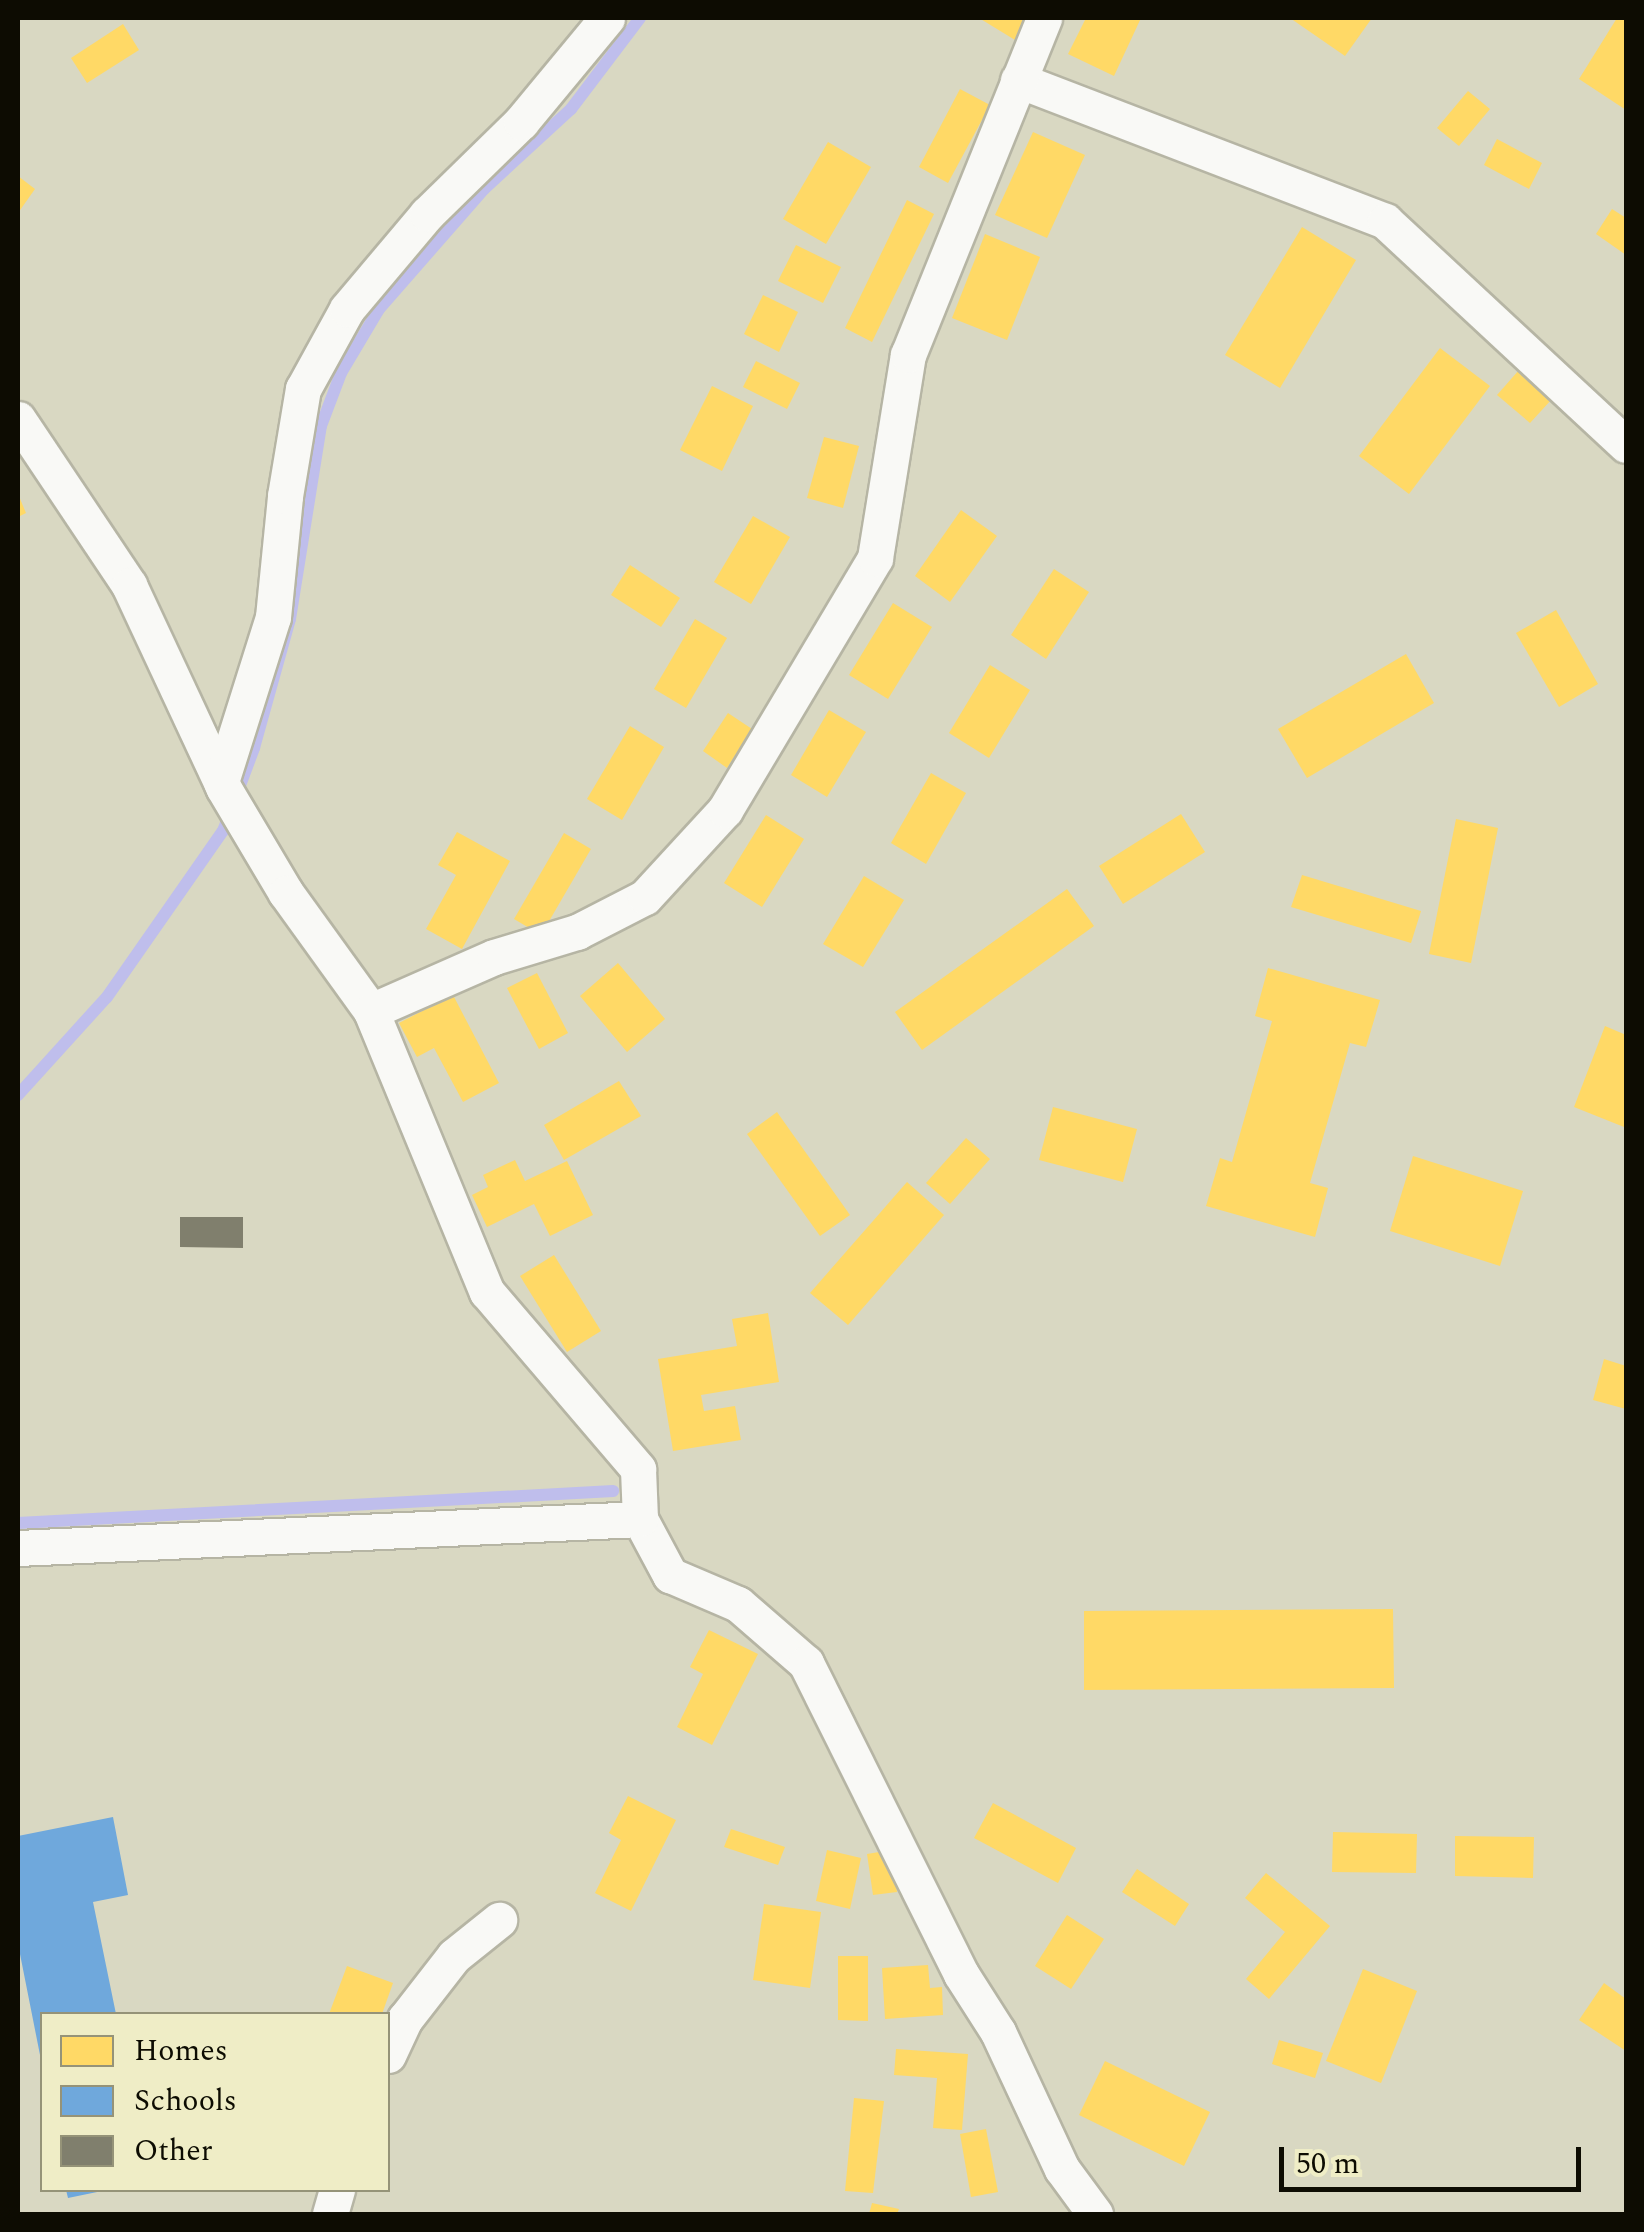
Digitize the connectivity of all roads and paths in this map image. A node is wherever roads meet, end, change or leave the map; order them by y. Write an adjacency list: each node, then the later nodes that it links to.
1 (607, 18): 6 (street)
2 (1044, 18): 3 (street)
3 (1018, 80): 5 (street); 7 (street)
4 (18, 419): 6 (street)
5 (1626, 445)
6 (222, 784): 7 (street)
7 (372, 1010): 8 (street)
8 (640, 1519): 9 (street); 12 (street)
9 (18, 1548)
10 (499, 1920): 11 (street)
11 (390, 2051)
12 (1095, 2214)

